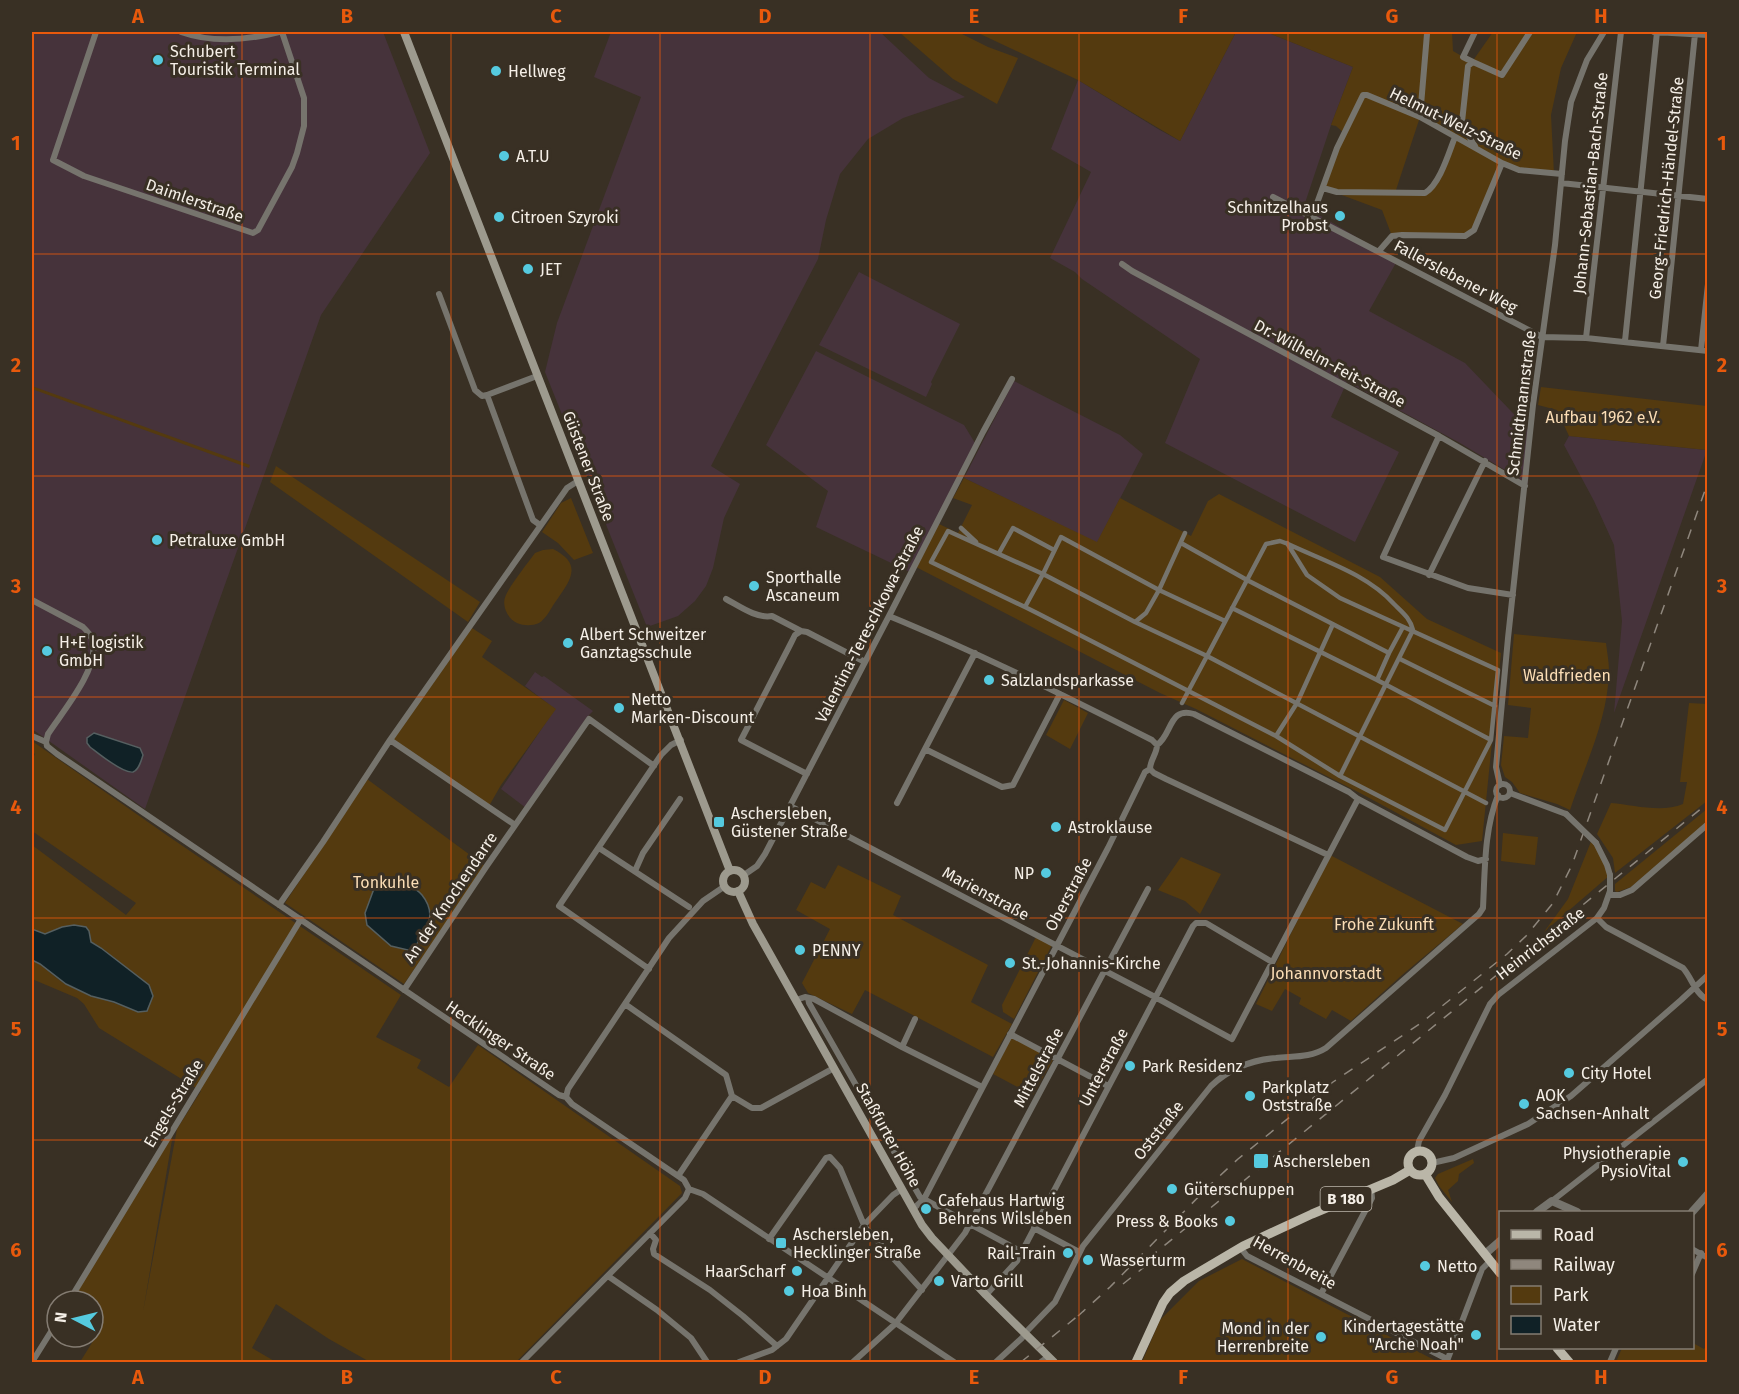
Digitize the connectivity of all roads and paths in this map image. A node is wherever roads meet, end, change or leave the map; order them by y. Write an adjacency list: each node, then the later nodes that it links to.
1 (96, 32): 3 (street, Daimlerstraße)
2 (181, 32): 3 (street)
3 (280, 32)
4 (404, 32): 36 (main road, Güstener Straße)
5 (1426, 32): 14 (street)
6 (1475, 32): 13 (street)
7 (1530, 32): 13 (street)
8 (1604, 32): 18 (street, Schmidtmannstraße)
9 (1621, 32): 21 (street, Johann-Sebastian-Bach-Straße)
10 (1655, 32): 11 (street); 22 (street)
11 (1693, 33): 12 (street); 23 (street, Georg-Friedrich-Händel-Straße)
12 (1707, 35)
13 (1473, 62): 16 (street)
14 (1420, 117): 15 (street, Helmut-Welz-Straße); 20 (street, Helmut-Welz-Straße)
15 (1455, 137): 16 (street, Helmut-Welz-Straße); 20 (street)
16 (1478, 149): 17 (street, Helmut-Welz-Straße)
17 (1502, 163): 18 (street, Helmut-Welz-Straße); 27 (street)
18 (1562, 174): 19 (street, Schmidtmannstraße)
19 (1561, 183): 21 (street); 31 (street, Schmidtmannstraße)
20 (1323, 188): 26 (street, Helmut-Welz-Straße)
21 (1602, 188): 22 (street); 32 (street, Johann-Sebastian-Bach-Straße)
22 (1641, 191): 23 (street); 33 (street)
23 (1678, 196): 25 (street); 34 (street, Georg-Friedrich-Händel-Straße)
24 (1273, 197): 26 (street, Fallerslebener Weg)
25 (1707, 199)
26 (1312, 217): 27 (street, Fallerslebener Weg)
27 (1378, 251): 31 (street, Fallerslebener Weg)
28 (1122, 264): 39 (street, Dr.-Wilhelm-Feit-Straße)
29 (1707, 284): 35 (street)
30 (439, 294): 38 (street)
31 (1542, 337): 32 (street, Fallerslebener Weg); 42 (street, Schmidtmannstraße)
32 (1586, 338): 33 (street, Fallerslebener Weg)
33 (1625, 341): 34 (street, Fallerslebener Weg)
34 (1663, 346): 35 (street, Fallerslebener Weg)
35 (1704, 350)
36 (537, 376): 38 (street); 41 (main road, Güstener Straße)
37 (1012, 380): 60 (street, Valentina-Tereschkowa-Straße)
38 (487, 395): 43 (street)
39 (1439, 436): 40 (street, Dr.-Wilhelm-Feit-Straße); 52 (street)
40 (1485, 461): 42 (street, Dr.-Wilhelm-Feit-Straße); 52 (street)
41 (578, 481): 43 (street); 84 (main road, Güstener Straße)
42 (1525, 486): 55 (street, Schmidtmannstraße)
43 (540, 525): 83 (street)
44 (961, 528): 48 (street)
45 (1185, 533): 46 (street)
46 (1181, 543): 53 (street); 54 (street)
47 (1287, 543): 53 (street); 64 (street); 66 (street)
48 (978, 544): 50 (street); 58 (street)
49 (1054, 550): 50 (street); 51 (street); 54 (street)
50 (999, 553): 51 (street)
51 (1043, 574): 58 (street); 62 (street)
52 (1429, 575): 55 (street)
53 (1247, 580): 59 (street); 63 (street)
54 (1159, 590): 61 (street); 62 (street)
55 (1513, 595): 93 (street, Schmidtmannstraße)
56 (726, 599): 65 (street)
57 (32, 600): 86 (street)
58 (1025, 608): 75 (street)
59 (1232, 608): 61 (street); 67 (street)
60 (890, 616): 68 (street); 72 (street, Valentina-Tereschkowa-Straße)
61 (1225, 621): 70 (street)
62 (1135, 622): 70 (street)
63 (1333, 624): 67 (street); 69 (street)
64 (1402, 627): 66 (street); 69 (street)
65 (801, 632): 72 (street); 91 (street)
66 (1413, 632): 71 (street); 79 (street)
67 (1320, 652): 73 (street); 78 (street)
68 (975, 653): 76 (street); 88 (street)
69 (1389, 653): 73 (street)
70 (1207, 656): 75 (street); 78 (street)
71 (1400, 659): 74 (street); 79 (street)
72 (865, 662): 91 (street, Valentina-Tereschkowa-Straße)
73 (1377, 680): 74 (street)
74 (1386, 685): 82 (street); 85 (street)
75 (1188, 692): 77 (street); 81 (street)
76 (1060, 694): 87 (street); 88 (street)
77 (1182, 703)
78 (1297, 703): 81 (street); 82 (street)
79 (1495, 706): 85 (street)
80 (32, 736): 86 (street, Hecklinger Straße)
81 (1276, 736): 92 (street)
82 (1360, 737): 92 (street); 94 (street)
83 (390, 740): 103 (street, An der Knochendarre); 114 (street)
84 (681, 740): 89 (street); 108 (main road, Güstener Straße)
85 (1491, 740): 94 (street)
86 (46, 742): 114 (street, Hecklinger Straße)
87 (1157, 745): 90 (street, Oberstraße); 97 (street, Oberstraße)
88 (925, 748): 99 (street)
89 (654, 766): 103 (street); 104 (street)
90 (1150, 769): 105 (street); 118 (street, Oberstraße)
91 (807, 774): 101 (street, Valentina-Tereschkowa-Straße)
92 (1340, 776): 94 (street)
93 (1500, 785): 95 (street); 96 (street)
94 (1465, 792): 100 (street)
95 (1510, 793): 96 (street); 113 (street, Heinrichstraße, bridge)
96 (1498, 795): 106 (street)
97 (1358, 799): 105 (street); 106 (street)
98 (680, 800): 107 (street)
99 (897, 803)
100 (1486, 803)
101 (790, 806): 109 (street, Valentina-Tereschkowa-Straße); 118 (street, Marienstraße)
102 (1707, 824): 113 (street)
103 (515, 825): 124 (street, An der Knochendarre)
104 (599, 848): 107 (street); 120 (street)
105 (1328, 855): 119 (street)
106 (1486, 859): 164 (street, Oststraße)
107 (635, 871): 115 (street)
108 (730, 871): 109 (main road); 110 (main road)
109 (744, 876): 112 (main road)
110 (725, 886): 112 (main road); 120 (street)
111 (1148, 889): 121 (street, Mittelstraße)
112 (738, 891): 127 (main road, Staßfurter Höhe)
113 (1609, 893): 116 (street, Heinrichstraße)
114 (279, 905): 117 (street, Hecklinger Straße)
115 (689, 907)
116 (1597, 918): 123 (street); 140 (street, Heinrichstraße)
117 (301, 920): 124 (street, Hecklinger Straße); 173 (street, Engels-Straße)
118 (1056, 946): 121 (street, Marienstraße); 131 (street, Oberstraße)
119 (1272, 962): 125 (street, Unterstraße); 125 (street, Marienstraße)
120 (649, 969): 129 (street)
121 (1105, 972): 125 (street, Marienstraße); 133 (street, Mittelstraße)
122 (1707, 975): 123 (street)
123 (1695, 987): 128 (street); 141 (street)
124 (404, 990): 139 (street, Hecklinger Straße)
125 (1155, 997): 136 (street, Unterstraße)
126 (808, 998): 127 (street); 132 (street); 149 (street, Staßfurter Höhe)
127 (796, 1000): 134 (main road, Staßfurter Höhe)
128 (1707, 1000)
129 (625, 1004): 138 (street); 139 (street)
130 (915, 1018): 132 (street)
131 (1010, 1034): 133 (street); 137 (street, Oberstraße)
132 (902, 1047): 137 (street)
133 (1058, 1058): 136 (street); 155 (street, Mittelstraße)
134 (834, 1068): 138 (street); 147 (main road, Staßfurter Höhe)
135 (1707, 1079): 150 (street)
136 (1108, 1086): 157 (street, Unterstraße)
137 (982, 1087): 149 (street, Oberstraße)
138 (732, 1095): 144 (street)
139 (566, 1096): 144 (street, Hecklinger Straße)
140 (1417, 1151): 141 (main road); 142 (main road)
141 (1432, 1163): 143 (main road)
142 (1410, 1170): 143 (main road); 145 (main road, B 180)
143 (1425, 1174): 167 (main road)
144 (678, 1176): 146 (street, Hecklinger Straße)
145 (1371, 1188): 161 (main road, B 180); 175 (street)
146 (689, 1189): 158 (street); 159 (street, Hecklinger Straße)
147 (902, 1189): 151 (main road, Staßfurter Höhe); 156 (street)
148 (1706, 1197): 154 (street)
149 (924, 1199): 151 (street, Oberstraße); 155 (street)
150 (1552, 1201): 152 (street); 153 (street)
151 (913, 1209): 166 (main road, Staßfurter Höhe)
152 (1538, 1211)
153 (1575, 1211)
154 (1693, 1211)
155 (970, 1225): 163 (street); 166 (street, Mittelstraße)
156 (864, 1226): 159 (street); 172 (street); 174 (street)
157 (1034, 1228): 163 (street, Unterstraße); 164 (street)
158 (650, 1233): 171 (street); 180 (street)
159 (769, 1239): 172 (street, Hecklinger Straße)
160 (1499, 1242): 167 (street)
161 (1240, 1247): 175 (street, Herrenbreite); 191 (main road, Herrenbreite / B 180)
162 (1694, 1250): 165 (street)
163 (1022, 1252): 176 (street, Unterstraße)
164 (1079, 1252): 178 (street, Oststraße)
165 (1701, 1254): 168 (street); 169 (street)
166 (948, 1255): 174 (street, Mittelstraße); 176 (main road, Staßfurter Höhe)
167 (1487, 1257): 170 (main road); 183 (street)
168 (1707, 1258)
169 (1694, 1270)
170 (1499, 1272)
171 (608, 1276): 185 (street); 186 (street)
172 (828, 1279): 177 (street, Hecklinger Straße); 180 (street)
173 (76, 1289)
174 (922, 1290): 177 (street, Mittelstraße)
175 (1321, 1294): 183 (street, Herrenbreite)
176 (986, 1295): 178 (main road, Staßfurter Höhe)
177 (896, 1324): 188 (street, Mittelstraße); 189 (street, Hecklinger Straße)
178 (1025, 1334): 182 (main road, Staßfurter Höhe); 190 (street, Oststraße)
179 (45, 1341): 184 (street)
180 (777, 1346): 187 (street)
181 (1559, 1349): 192 (main road)
182 (1048, 1361)
183 (1447, 1361)
184 (32, 1362)
185 (522, 1362)
186 (707, 1362)
187 (739, 1362)
188 (852, 1362)
189 (954, 1362)
190 (996, 1362)
191 (1136, 1362)
192 (1569, 1362)

